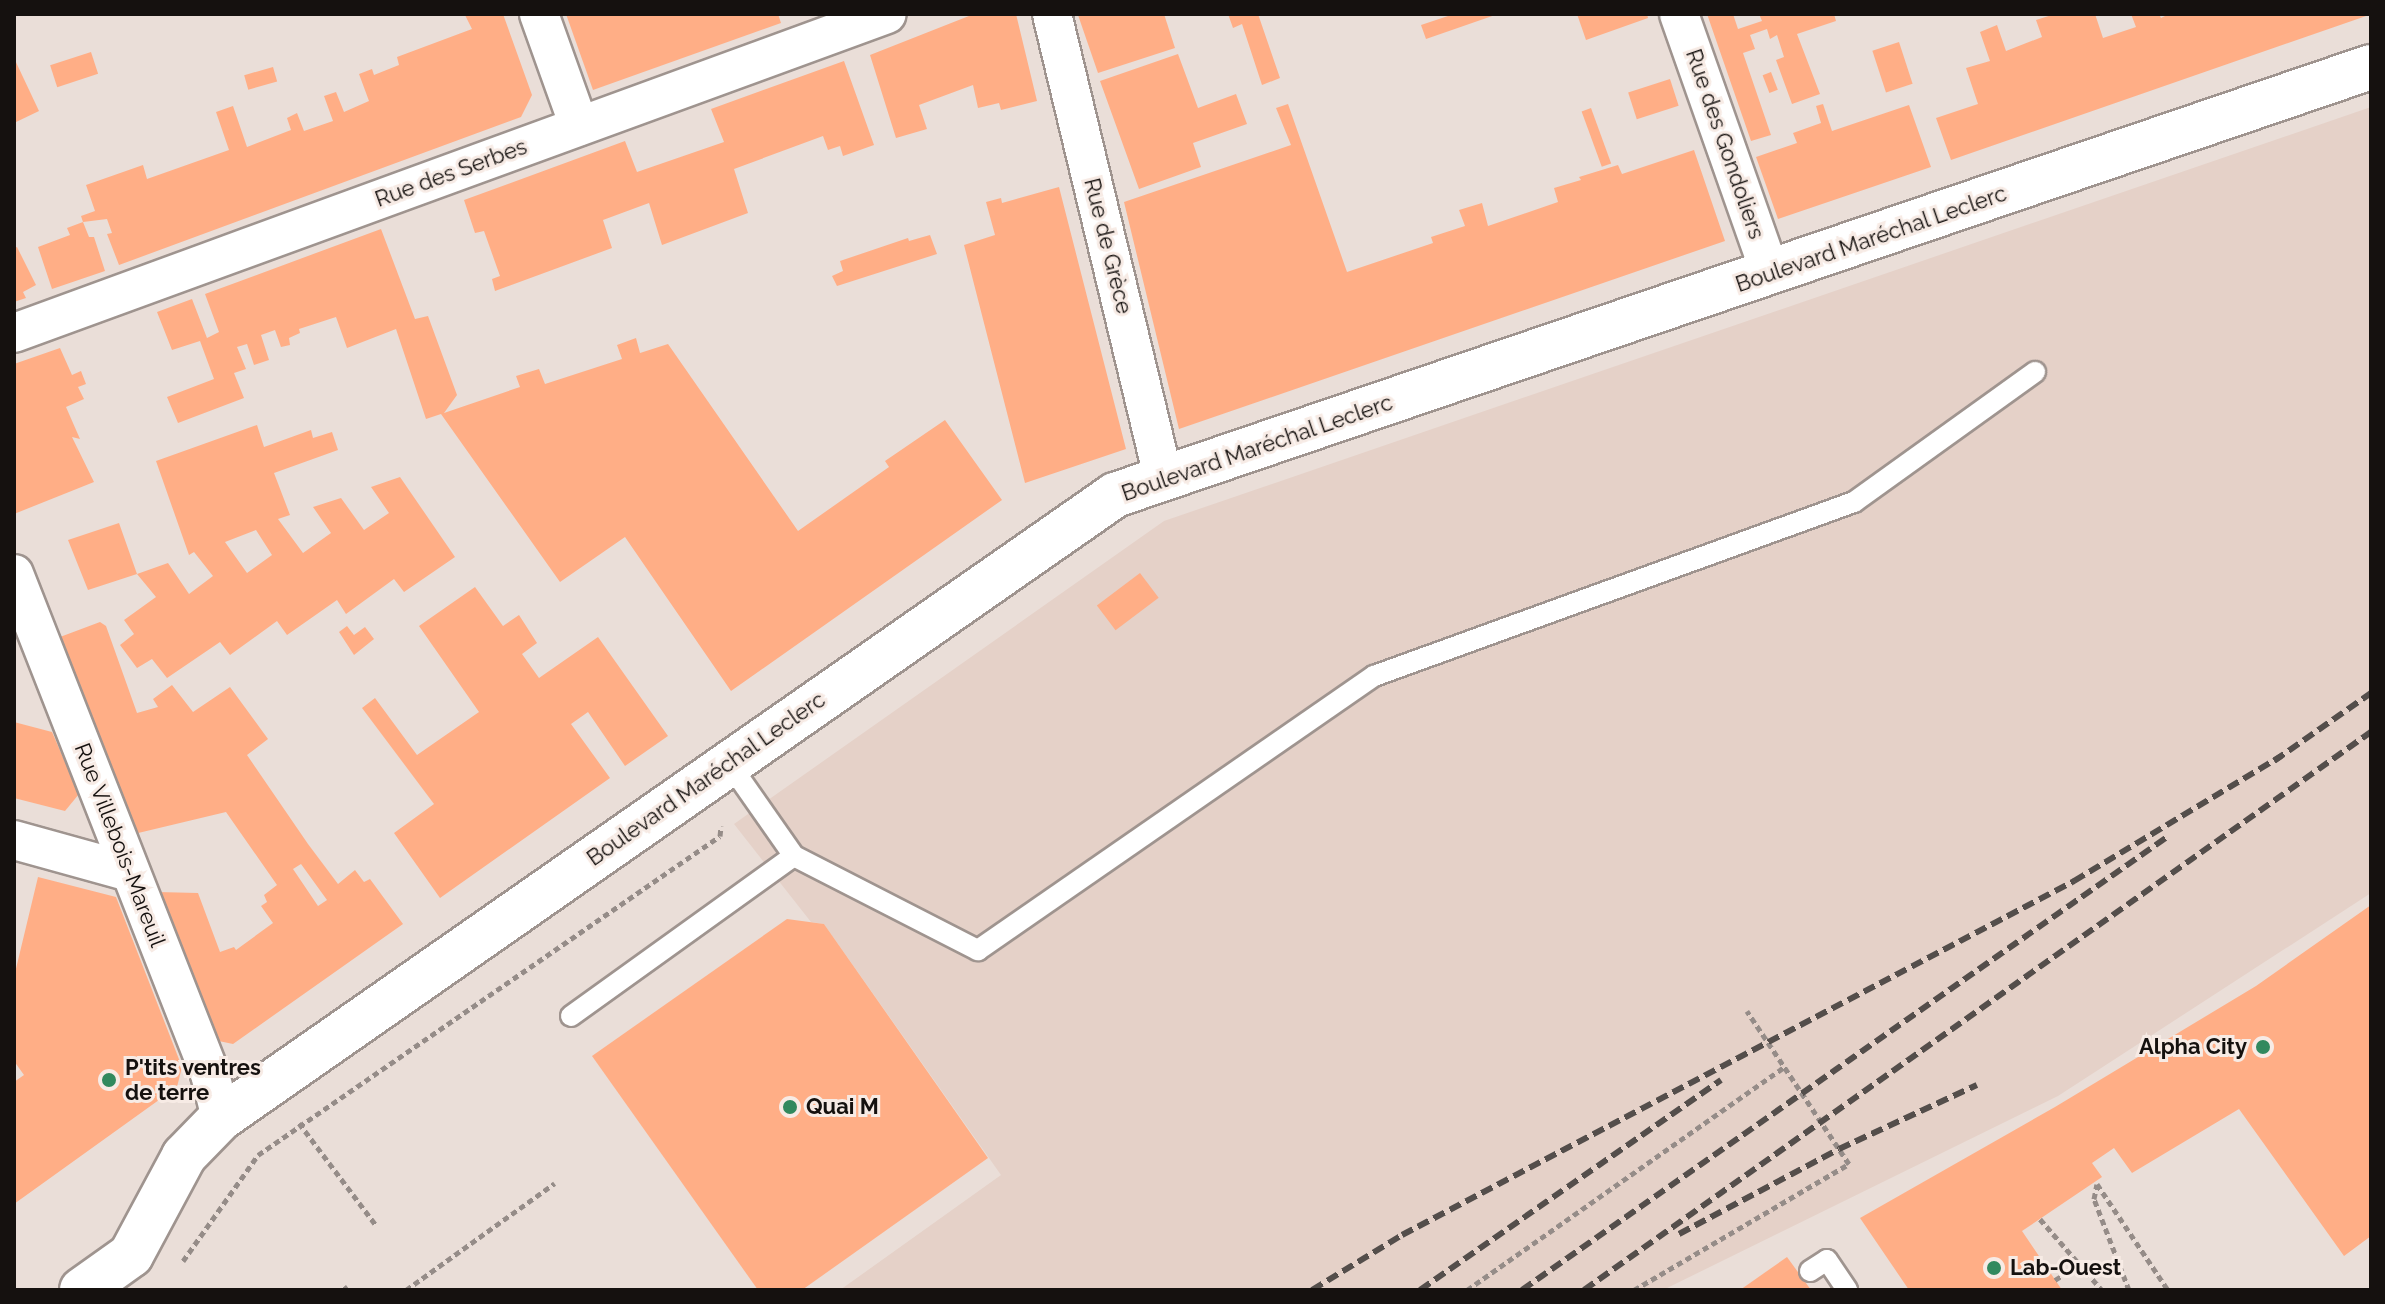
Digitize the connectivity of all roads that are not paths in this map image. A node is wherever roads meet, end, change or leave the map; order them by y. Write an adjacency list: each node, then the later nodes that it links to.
1 (539, 14): 6 (street)
2 (887, 14): 6 (street, Rue des Serbes)
3 (1052, 14): 10 (street, Rue de Grèce)
4 (1679, 14): 7 (street, Rue des Gondoliers)
5 (2371, 67): 7 (street, Boulevard Maréchal Leclerc)
6 (579, 126): 8 (street, Rue des Serbes)
7 (1770, 273): 10 (street, Boulevard Maréchal Leclerc)
8 (14, 333)
9 (2035, 372): 14 (lane)
10 (1164, 479): 12 (street, Boulevard Maréchal Leclerc)
11 (14, 574): 15 (street, Rue Villebois-Mareuil)
12 (729, 763): 14 (lane); 17 (street, Boulevard Maréchal Leclerc)
13 (14, 840): 15 (street)
14 (794, 856): 16 (lane)
15 (129, 872): 17 (street, Rue Villebois-Mareuil)
16 (571, 1016)
17 (221, 1118): 19 (street, Boulevard Maréchal Leclerc)
18 (1810, 1271): 20 (lane)
19 (82, 1290)
20 (1847, 1290)

